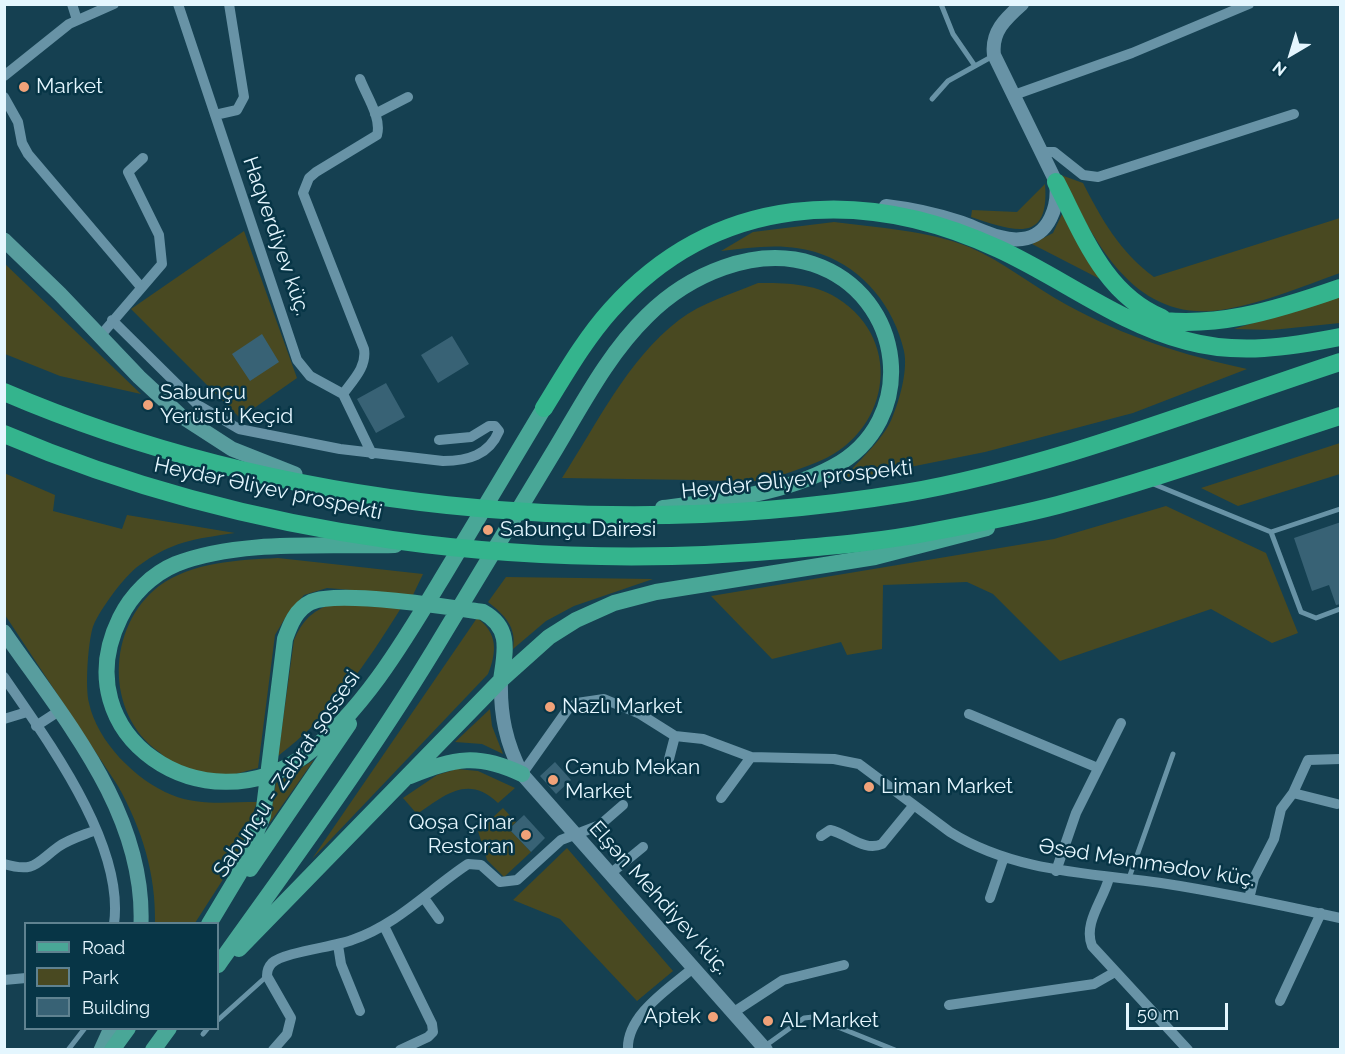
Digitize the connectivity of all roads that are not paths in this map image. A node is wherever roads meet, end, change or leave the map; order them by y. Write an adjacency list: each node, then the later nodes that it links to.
1 (72, 4): 8 (street)
2 (114, 4): 8 (street)
3 (178, 4): 19 (street, Haqverdiyev küç.)
4 (229, 4): 19 (street)
5 (941, 4): 10 (lane)
6 (1022, 4): 9 (street)
7 (1249, 4): 13 (street)
8 (77, 20): 11 (street)
9 (994, 55): 10 (lane); 13 (street)
10 (975, 66): 16 (lane)
11 (4, 76)
12 (360, 79): 17 (street)
13 (1014, 95): 20 (street)
14 (4, 97): 25 (street)
15 (408, 97): 17 (street)
16 (932, 99)
17 (375, 114): 34 (street)
18 (1294, 114): 20 (street)
19 (215, 115): 34 (street, Haqverdiyev küç.)
20 (1042, 152): 22 (street)
21 (143, 158): 25 (street)
22 (1056, 182): 23 (street); 29 (highway)
23 (827, 208): 27 (highway); 35 (highway)
24 (4, 240): 30 (main road)
25 (141, 287): 28 (street)
26 (1341, 288): 29 (highway)
27 (1113, 310): 29 (highway); 31 (highway)
28 (112, 320): 30 (street); 39 (street)
29 (1175, 322)
30 (100, 335): 41 (main road)
31 (1341, 338)
32 (1341, 362): 44 (highway, Heydər Əliyev prospekti)
33 (4, 392): 41 (highway, Heydər Əliyev prospekti)
34 (343, 394): 39 (street)
35 (544, 408): 49 (main road)
36 (1341, 416): 40 (highway, Heydər Əliyev prospekti)
37 (4, 436): 46 (highway, Heydər Əliyev prospekti)
38 (439, 440): 39 (street)
39 (372, 454)
40 (1142, 479): 42 (highway, Heydər Əliyev prospekti); 45 (lane)
41 (327, 486): 44 (highway, Heydər Əliyev prospekti)
42 (1059, 505): 46 (highway, Heydər Əliyev prospekti); 51 (main road)
43 (1341, 509): 45 (lane)
44 (601, 515): 94 (main road)
45 (1271, 532): 47 (lane)
46 (436, 545): 65 (main road)
47 (1341, 609)
48 (4, 632): 52 (main road)
49 (400, 649): 65 (main road); 90 (main road, Sabunçu - Zabrat şossesi)
50 (4, 677): 53 (street)
51 (501, 680): 64 (street, Elşən Mehdiyev küç.); 65 (main road); 66 (main road)
52 (59, 711): 57 (street); 89 (main road)
53 (27, 712): 55 (street); 57 (street)
54 (969, 714): 63 (street)
55 (4, 719)
56 (1121, 723): 63 (street)
57 (36, 726): 72 (street)
58 (675, 736): 60 (street, Əsəd Məmmədov küç.); 61 (street); 64 (street, Əsəd Məmmədov küç.)
59 (1173, 754): 81 (lane)
60 (751, 757): 68 (street); 71 (street, Əsəd Məmmədov küç.)
61 (669, 759)
62 (1341, 759): 67 (street)
63 (1098, 768): 78 (street)
64 (522, 774): 66 (main road); 73 (street, Elşən Mehdiyev küç.)
65 (269, 775): 91 (main road)
66 (404, 779): 97 (main road)
67 (1293, 793): 69 (street); 84 (street)
68 (721, 798)
69 (1337, 804)
70 (623, 805): 73 (street)
71 (914, 805): 74 (street); 76 (street, Əsəd Məmmədov küç.)
72 (96, 830): 77 (street); 88 (street)
73 (573, 834): 79 (street, Elşən Mehdiyev küç.); 82 (street)
74 (821, 836)
75 (643, 847): 79 (street)
76 (1004, 857): 78 (street, Əsəd Məmmədov küç.); 83 (street)
77 (4, 864)
78 (1056, 871): 80 (street, Əsəd Məmmədov küç.)
79 (610, 874): 96 (street, Elşən Mehdiyev küç.)
80 (1110, 878): 81 (street, Əsəd Məmmədov küç.); 98 (street)
81 (1129, 880): 84 (street, Əsəd Məmmədov küç.)
82 (424, 898): 87 (street); 92 (street)
83 (990, 898)
84 (1249, 900): 85 (street, Əsəd Məmmədov küç.)
85 (1321, 914): 86 (street, Əsəd Məmmədov küç.); 102 (street)
86 (1341, 918)
87 (439, 919)
88 (114, 922)
89 (141, 922)
90 (210, 922)
91 (210, 922)
92 (384, 926): 93 (street); 119 (street)
93 (338, 945): 99 (street); 104 (street)
94 (219, 964)
95 (844, 965): 105 (street)
96 (693, 968): 105 (street, Elşən Mehdiyev küç.); 120 (street)
97 (219, 970)
98 (1115, 972): 103 (street); 122 (street)
99 (267, 976): 106 (lane); 118 (street)
100 (24, 978): 101 (street)
101 (4, 980)
102 (1280, 1001)
103 (949, 1005)
104 (360, 1011)
105 (734, 1012): 113 (street, Elşən Mehdiyev küç.)
106 (219, 1019)
107 (84, 1030): 114 (lane)
108 (110, 1030): 115 (main road)
109 (127, 1030): 116 (main road)
110 (168, 1030): 117 (main road)
111 (207, 1030): 112 (lane)
112 (203, 1034)
113 (765, 1048): 121 (lane)
114 (68, 1050)
115 (100, 1050)
116 (112, 1050)
117 (153, 1050)
118 (273, 1050)
119 (400, 1050)
120 (628, 1050)
121 (895, 1050)
122 (1188, 1050)

